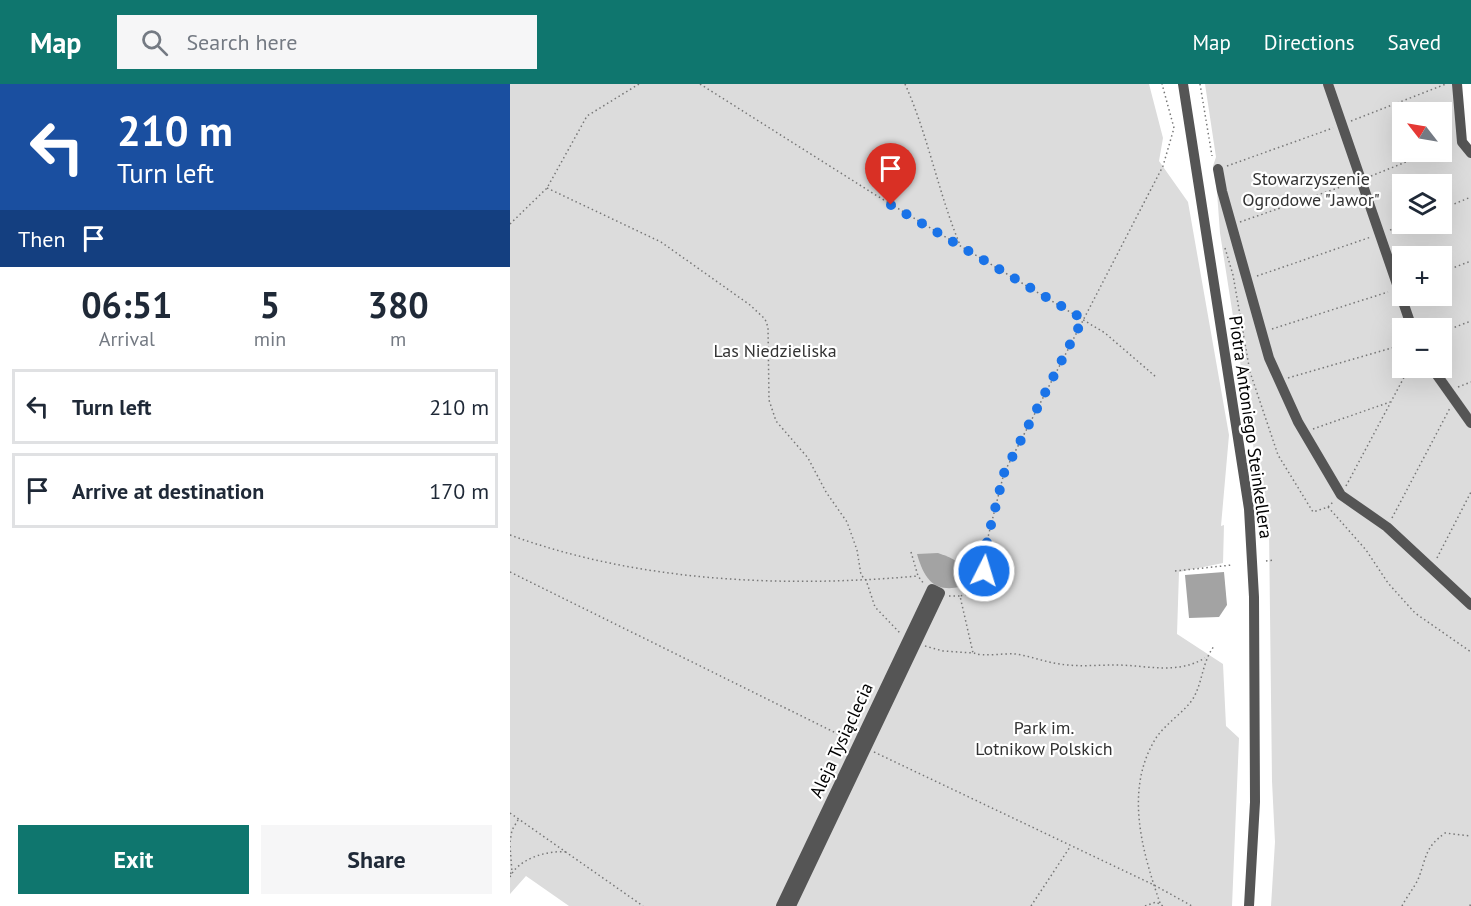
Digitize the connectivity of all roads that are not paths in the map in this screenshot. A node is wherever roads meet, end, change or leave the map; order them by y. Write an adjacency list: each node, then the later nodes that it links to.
1 (1183, 84): 16 (street, Piotra Antoniego Steinkellera)
2 (1328, 84): 8 (street)
3 (1457, 84): 5 (street)
4 (1463, 84): 5 (street)
5 (1467, 144): 6 (street)
6 (1471, 153)
7 (1218, 169): 12 (street)
8 (1408, 318)
9 (1439, 378): 10 (street)
10 (1471, 423)
11 (936, 591): 13 (street, Aleja Tysiąclecia)
12 (1471, 605)
13 (862, 746): 14 (street, Aleja Tysiąclecia); 15 (street, Aleja Tysiąclecia)
14 (782, 906)
15 (791, 906)
16 (1251, 906)

